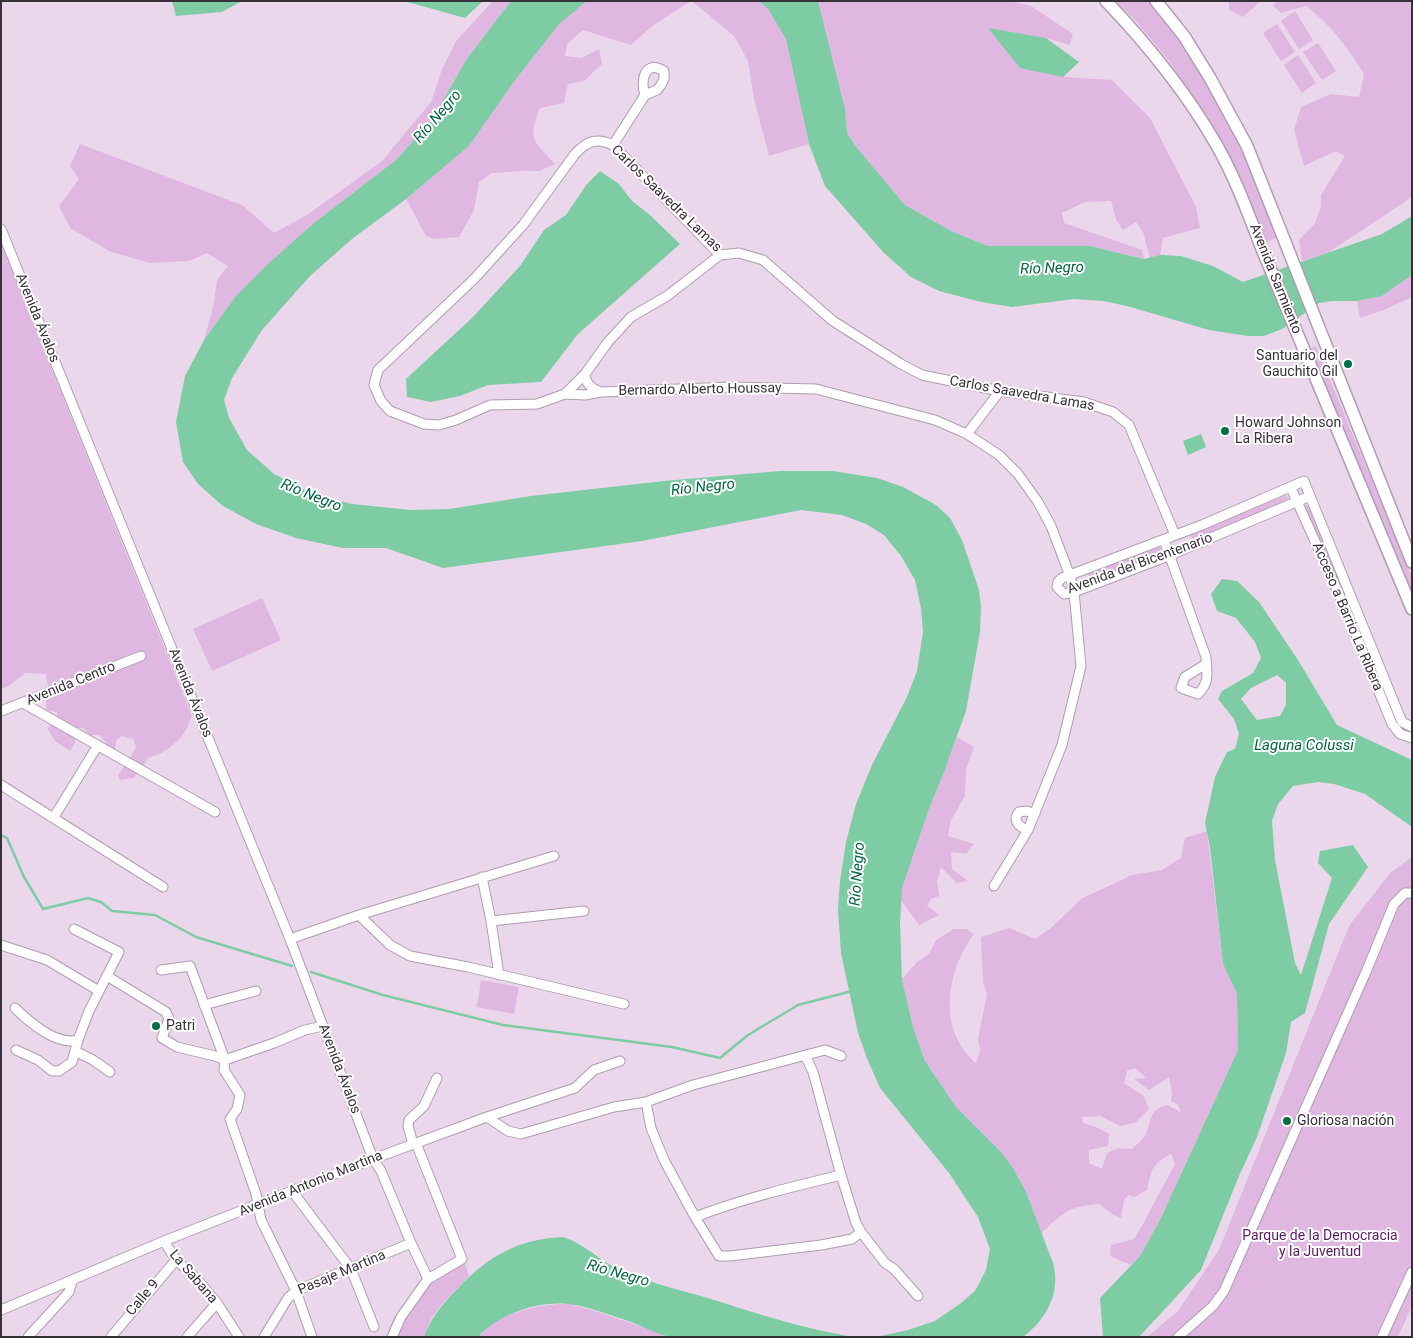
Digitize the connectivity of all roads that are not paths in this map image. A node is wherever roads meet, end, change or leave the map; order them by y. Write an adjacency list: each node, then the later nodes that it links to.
1 (1106, 1): 24 (main road, Avenida Sarmiento)
2 (1156, 1): 20 (main road, Avenida Sarmiento)
3 (645, 95): 4 (street)
4 (613, 145): 6 (street, Carlos Saavedra Lamas); 7 (street, Carlos Saavedra Lamas)
5 (1, 229): 47 (street, Avenida Ávalos)
6 (720, 254): 8 (street); 9 (street, Carlos Saavedra Lamas)
7 (378, 370): 11 (street, Bernardo Alberto Houssay)
8 (585, 374): 10 (street); 11 (street)
9 (1000, 391): 12 (street); 16 (street, Carlos Saavedra Lamas)
10 (600, 392): 11 (street, Bernardo Alberto Houssay); 12 (street, Bernardo Alberto Houssay)
11 (565, 394)
12 (967, 434): 21 (street, Bernardo Alberto Houssay)
13 (1292, 488): 14 (street, Avenida del Bicentenario); 15 (street, Acceso a Barrio La Ribera); 16 (street, Avenida del Bicentenario)
14 (1310, 496): 15 (street, Avenida del Bicentenario); 23 (street)
15 (1298, 501): 18 (street, Avenida del Bicentenario); 25 (street, Acceso a Barrio La Ribera)
16 (1179, 534): 17 (street, Avenida del Bicentenario); 18 (street, Carlos Saavedra Lamas)
17 (1164, 540): 19 (street); 21 (street, Avenida del Bicentenario)
18 (1190, 548): 19 (street, Avenida del Bicentenario)
19 (1168, 556): 22 (street, Avenida del Bicentenario); 27 (street)
20 (1412, 562)
21 (1070, 576): 22 (street, Bernardo Alberto Houssay); 22 (street, Avenida del Bicentenario)
22 (1074, 592): 35 (street, Bernardo Alberto Houssay)
23 (1355, 605): 25 (street); 30 (street)
24 (1412, 609)
25 (1346, 610): 31 (street, Acceso a Barrio La Ribera)
26 (141, 656): 28 (street, Avenida Centro)
27 (1206, 664)
28 (23, 702): 29 (street, Avenida Centro); 32 (street)
29 (1, 711)
30 (1412, 728)
31 (1412, 738)
32 (98, 745): 34 (street); 36 (street)
33 (1, 785): 36 (street)
34 (215, 812)
35 (1035, 814): 37 (street, Bernardo Alberto Houssay); 37 (street)
36 (54, 817): 41 (street)
37 (1028, 830): 40 (street, Bernardo Alberto Houssay)
38 (554, 856): 39 (street)
39 (482, 877): 44 (street); 45 (street)
40 (994, 886)
41 (163, 887)
42 (1412, 893): 95 (street)
43 (584, 911): 45 (street)
44 (359, 915): 47 (street); 51 (street)
45 (491, 921): 51 (street)
46 (74, 929): 50 (street)
47 (290, 939): 57 (street, Avenida Ávalos)
48 (1, 945): 52 (street)
49 (161, 970): 55 (street)
50 (107, 976): 52 (street); 63 (street)
51 (499, 976): 54 (street)
52 (100, 991): 58 (street)
53 (256, 991): 55 (street)
54 (624, 1004)
55 (204, 1005): 63 (street)
56 (15, 1008): 58 (street)
57 (323, 1026): 63 (street); 70 (street, Avenida Ávalos)
58 (78, 1040): 60 (street)
59 (16, 1050): 60 (street)
60 (75, 1051): 65 (street)
61 (805, 1056): 62 (street); 67 (street); 71 (street)
62 (841, 1056)
63 (225, 1060): 73 (street)
64 (620, 1061): 68 (street, Avenida Antonio Martina)
65 (110, 1072)
66 (437, 1078): 69 (street)
67 (646, 1102): 68 (street); 74 (street)
68 (486, 1117): 69 (street, Avenida Antonio Martina)
69 (415, 1143): 70 (street, Avenida Antonio Martina); 81 (street)
70 (373, 1159): 72 (street, Avenida Antonio Martina); 77 (street, Avenida Ávalos)
71 (841, 1175): 74 (street); 75 (street)
72 (292, 1191): 73 (street, Avenida Antonio Martina); 79 (street)
73 (258, 1205): 76 (street, Avenida Antonio Martina); 83 (street)
74 (695, 1217): 75 (street)
75 (861, 1232): 84 (street)
76 (164, 1241): 78 (street, La Sabana); 82 (street, Avenida Antonio Martina)
77 (411, 1243): 79 (street, Pasaje Martina); 81 (street, Avenida Ávalos)
78 (176, 1260): 85 (street, La Sabana); 89 (street, Calle 9)
79 (351, 1269): 83 (street, Pasaje Martina); 87 (street)
80 (1412, 1272): 96 (street)
81 (428, 1279): 94 (street)
82 (72, 1281): 86 (street, Avenida Antonio Martina); 88 (street)
83 (296, 1291): 92 (street, Pasaje Martina); 93 (street)
84 (918, 1296)
85 (217, 1303): 90 (street); 91 (street, La Sabana)
86 (1, 1310)
87 (374, 1327)
88 (28, 1337)
89 (111, 1337)
90 (186, 1337)
91 (239, 1337)
92 (264, 1337)
93 (312, 1337)
94 (392, 1337)
95 (1178, 1337)
96 (1382, 1337)

